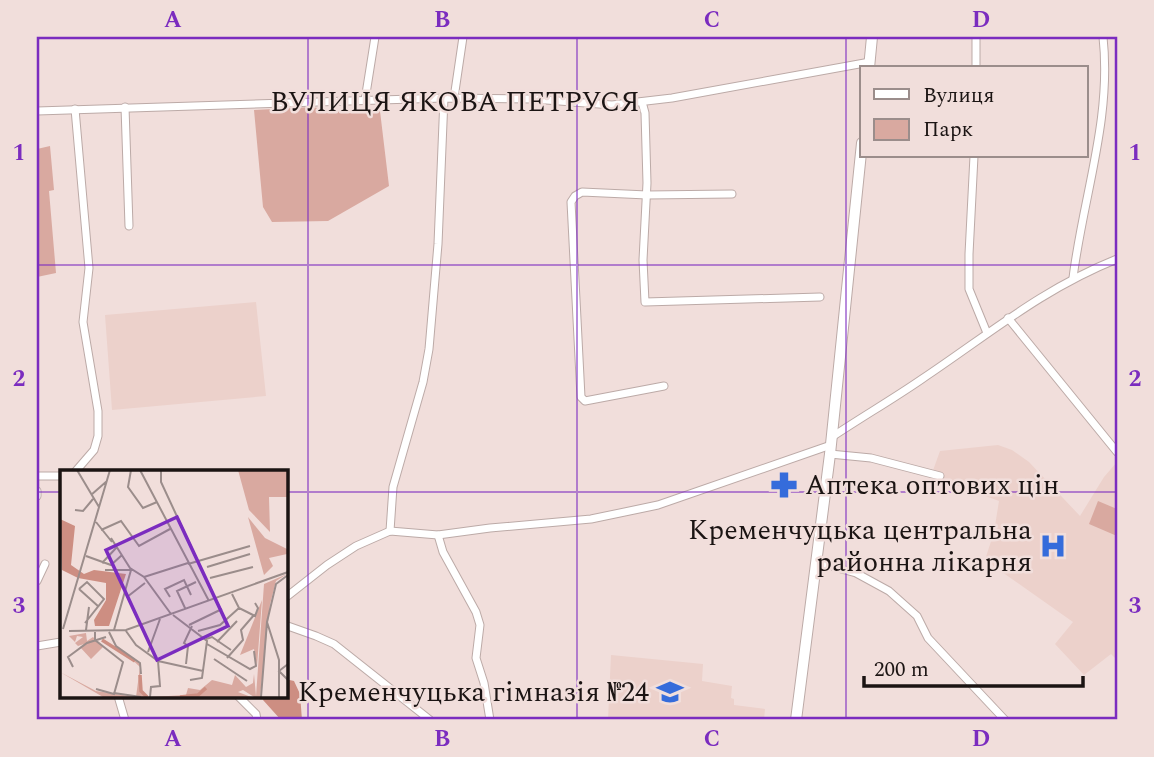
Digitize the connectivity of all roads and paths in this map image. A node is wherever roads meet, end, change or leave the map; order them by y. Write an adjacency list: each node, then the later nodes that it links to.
1 (375, 37): 11 (street)
2 (463, 37): 10 (street)
3 (872, 37): 6 (highway)
4 (976, 37): 7 (street)
5 (1103, 37): 22 (street)
6 (870, 65)
7 (976, 66)
8 (860, 67): 12 (street, ВУЛИЦЯ ЯКОВА ПЕТРУСЯ)
9 (444, 98): 10 (street, ВУЛИЦЯ ЯКОВА ПЕТРУСЯ); 11 (street, ВУЛИЦЯ ЯКОВА ПЕТРУСЯ); 33 (street)
10 (454, 98): 12 (street, ВУЛИЦЯ ЯКОВА ПЕТРУСЯ)
11 (365, 100): 13 (street, ВУЛИЦЯ ЯКОВА ПЕТРУСЯ)
12 (642, 102): 19 (street)
13 (125, 107): 14 (street, ВУЛИЦЯ ЯКОВА ПЕТРУСЯ); 20 (street)
14 (75, 109): 15 (street, ВУЛИЦЯ ЯКОВА ПЕТРУСЯ); 29 (street)
15 (37, 111)
16 (860, 158): 27 (highway)
17 (974, 158): 25 (street)
18 (732, 194): 19 (street)
19 (647, 195): 23 (street); 26 (street)
20 (129, 226)
21 (1117, 259): 22 (street)
22 (1073, 278): 24 (street)
23 (820, 297)
24 (1008, 318): 25 (street); 28 (street)
25 (987, 333): 27 (street)
26 (664, 386)
27 (831, 445): 32 (street); 34 (street); 35 (highway)
28 (1117, 452)
29 (77, 470)
30 (37, 476): 31 (street)
31 (60, 476)
32 (940, 476)
33 (390, 531): 34 (street); 38 (street)
34 (438, 535): 47 (street)
35 (817, 562): 48 (highway); 49 (street)
36 (41, 567): 37 (street)
37 (37, 582)
38 (287, 597)
39 (287, 626): 46 (street)
40 (60, 642): 41 (street)
41 (37, 646)
42 (119, 698): 44 (street)
43 (239, 698): 45 (street)
44 (125, 720)
45 (257, 720)
46 (430, 720)
47 (490, 720)
48 (796, 720)
49 (1005, 720)

